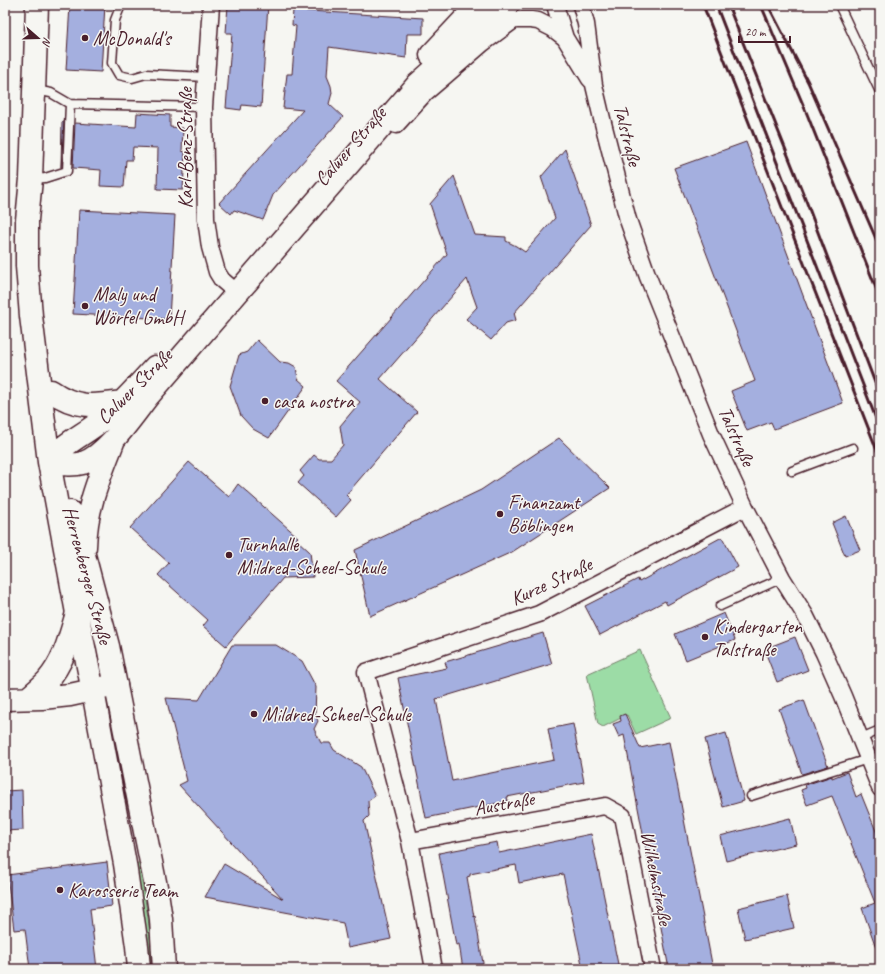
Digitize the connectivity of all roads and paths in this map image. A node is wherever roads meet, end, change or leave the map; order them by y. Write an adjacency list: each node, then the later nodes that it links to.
1 (37, 5): 13 (main road, Herrenberger Straße)
2 (121, 5): 11 (lane)
3 (211, 5): 11 (street, Karl-Benz-Straße)
4 (478, 5): 19 (main road, Calwer Straße)
5 (507, 5): 17 (main road, Calwer Straße)
6 (556, 5): 10 (street, Talstraße)
7 (581, 5): 12 (street, Talstraße)
8 (839, 5): 14 (lane)
9 (532, 20): 10 (street, Talstraße); 17 (street, Calwer Straße)
10 (565, 38): 12 (street, Talstraße)
11 (206, 76): 16 (street, Karl-Benz-Straße)
12 (594, 85): 26 (street, Talstraße)
13 (34, 90): 15 (lane); 18 (main road, Herrenberger Straße)
14 (880, 92)
15 (70, 104): 16 (lane); 18 (lane)
16 (204, 107): 19 (street, Karl-Benz-Straße)
17 (372, 136): 22 (main road, Calwer Straße)
18 (31, 179): 20 (main road, Herrenberger Straße); 24 (main road, Herrenberger Straße)
19 (229, 286): 21 (main road, Calwer Straße)
20 (51, 391): 21 (main road); 24 (main road, Herrenberger Straße)
21 (122, 402): 24 (main road, Calwer Straße)
22 (114, 439): 24 (main road, Calwer Straße); 27 (main road)
23 (852, 448): 25 (lane)
24 (57, 459): 27 (main road, Herrenberger Straße); 30 (main road, Herrenberger Straße)
25 (792, 471)
26 (745, 506): 28 (street, Talstraße); 41 (street, Kurze Straße)
27 (84, 555): 31 (main road, Herrenberger Straße)
28 (782, 578): 29 (lane); 36 (street, Talstraße)
29 (720, 606)
30 (77, 613): 32 (main road, Herrenberger Straße); 33 (main road)
31 (116, 685): 32 (main road); 43 (main road, Herrenberger Straße)
32 (93, 691): 33 (main road); 42 (main road, Herrenberger Straße)
33 (28, 698): 34 (main road)
34 (5, 699)
35 (880, 730): 36 (lane)
36 (860, 738): 37 (street, Talstraße)
37 (868, 759): 38 (street, Talstraße); 39 (lane)
38 (880, 788)
39 (751, 796)
40 (605, 806): 41 (street, Austraße); 45 (street, Wilhelmstraße)
41 (410, 841): 44 (street)
42 (139, 969)
43 (164, 969)
44 (434, 969)
45 (653, 969)

